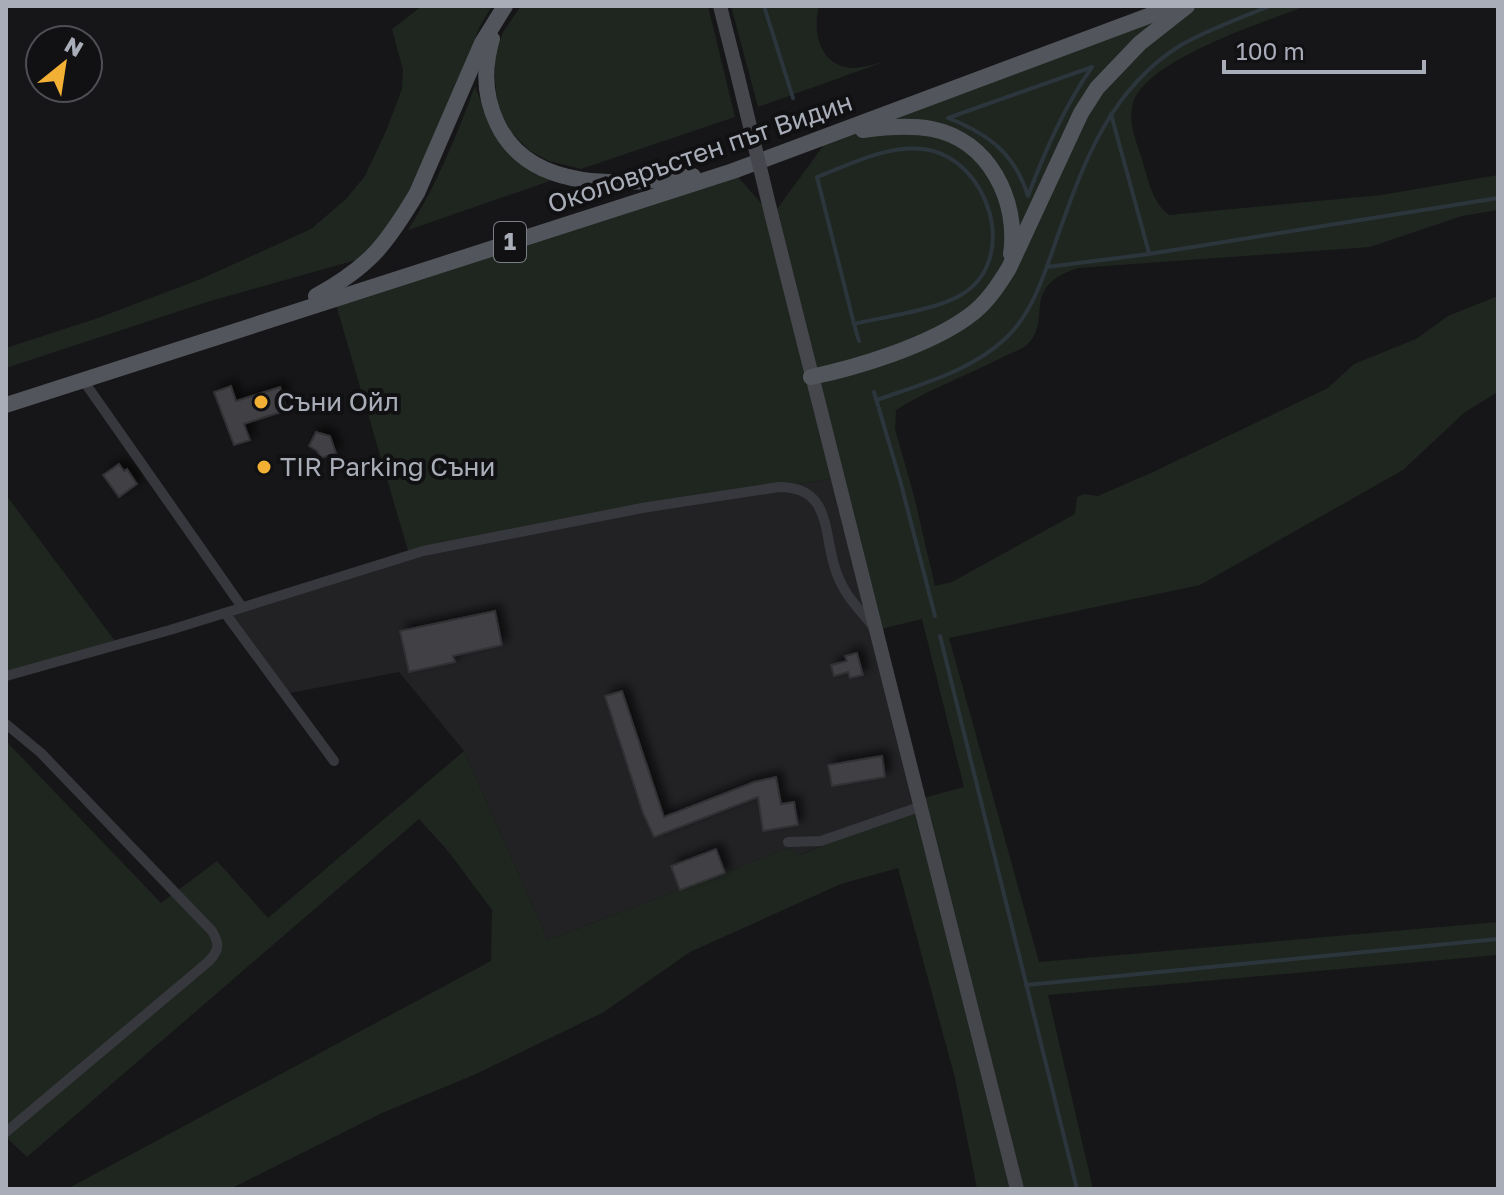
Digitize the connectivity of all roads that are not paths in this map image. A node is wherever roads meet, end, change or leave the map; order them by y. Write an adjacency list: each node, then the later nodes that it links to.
1 (720, 6): 9 (main road, bridge)
2 (1175, 6): 5 (main road, Околовръстен път Видин / 1)
3 (1187, 6): 7 (main road)
4 (502, 10): 6 (main road); 8 (main road)
5 (831, 135): 6 (main road, Околовръстен път Видин / 1); 7 (main road)
6 (733, 171): 8 (main road, Околовръстен път Видин / 1)
7 (1009, 268): 9 (main road)
8 (288, 313): 10 (main road, Околовръстен път Видин / 1)
9 (811, 377): 14 (main road)
10 (83, 380): 11 (main road, Околовръстен път Видин / 1); 12 (street)
11 (6, 405)
12 (242, 607): 13 (street); 14 (street)
13 (225, 613): 15 (street); 17 (street)
14 (877, 630): 18 (main road)
15 (6, 676)
16 (6, 724): 20 (street)
17 (334, 761)
18 (922, 806): 19 (street); 21 (main road)
19 (788, 842)
20 (6, 1132)
21 (1017, 1189)

